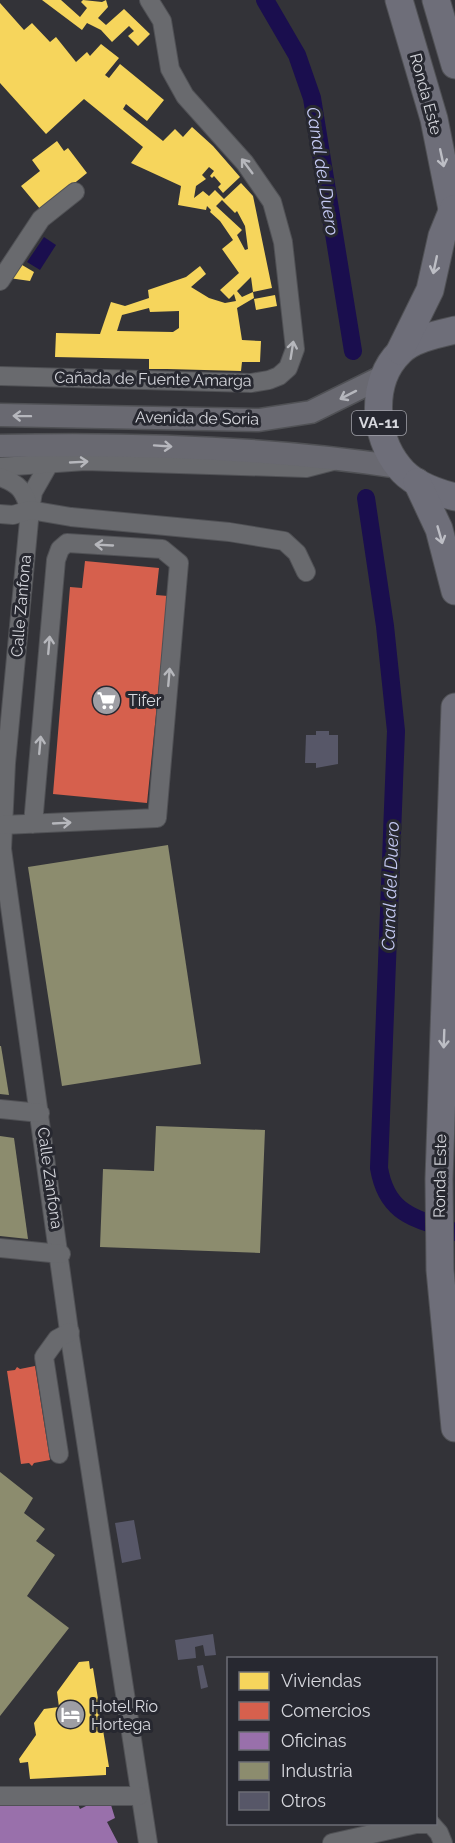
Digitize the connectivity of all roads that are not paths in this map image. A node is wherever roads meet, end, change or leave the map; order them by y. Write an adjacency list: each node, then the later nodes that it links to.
1 (149, 0): 10 (street, Cañada de Fuente Amarga, one-way to 1)
2 (399, 0): 6 (highway, Ronda Este, one-way to 6)
3 (436, 0): 4 (highway)
4 (455, 65)
5 (75, 192): 7 (street)
6 (454, 217): 9 (highway, one-way to 9)
7 (0, 280)
8 (455, 330): 9 (highway)
9 (400, 351): 11 (highway, VA-11)
10 (0, 376)
11 (384, 376): 12 (main road, Avenida de Soria, one-way to 12); 17 (highway, VA-11)
12 (0, 415)
13 (0, 446): 14 (main road, Avenida de Soria, one-way to 14)
14 (340, 459): 15 (street, Avenida de Soria, one-way to 14); 17 (main road, Avenida de Soria)
15 (49, 464): 16 (street, Avenida de Soria); 20 (street, Calle Zanfona)
16 (0, 467)
17 (408, 475): 19 (highway); 23 (highway, one-way to 23)
18 (0, 477): 20 (street)
19 (455, 497)
20 (30, 510): 21 (street); 22 (street); 24 (street, Calle Zanfona)
21 (0, 514)
22 (306, 572)
23 (455, 591)
24 (22, 596): 25 (street); 27 (street, Calle Zanfona)
25 (53, 601): 28 (street, one-way to 25); 28 (street, one-way to 25)
26 (455, 707): 35 (highway, Ronda Este, one-way to 35)
27 (2, 823): 28 (street); 29 (street, Calle Zanfona)
28 (33, 824)
29 (9, 969): 31 (street, Calle Zanfona)
30 (0, 1109): 31 (street)
31 (40, 1113): 33 (street, Calle Zanfona)
32 (0, 1248): 33 (street)
33 (61, 1254): 34 (street, Calle Zanfona)
34 (70, 1332): 36 (street); 38 (street, Calle Zanfona)
35 (455, 1428)
36 (59, 1454)
37 (0, 1796): 38 (street)
38 (139, 1796): 41 (street, Calle Zanfona)
39 (412, 1825): 42 (street)
40 (432, 1825): 43 (street)
41 (148, 1843)
42 (332, 1843)
43 (443, 1843)

